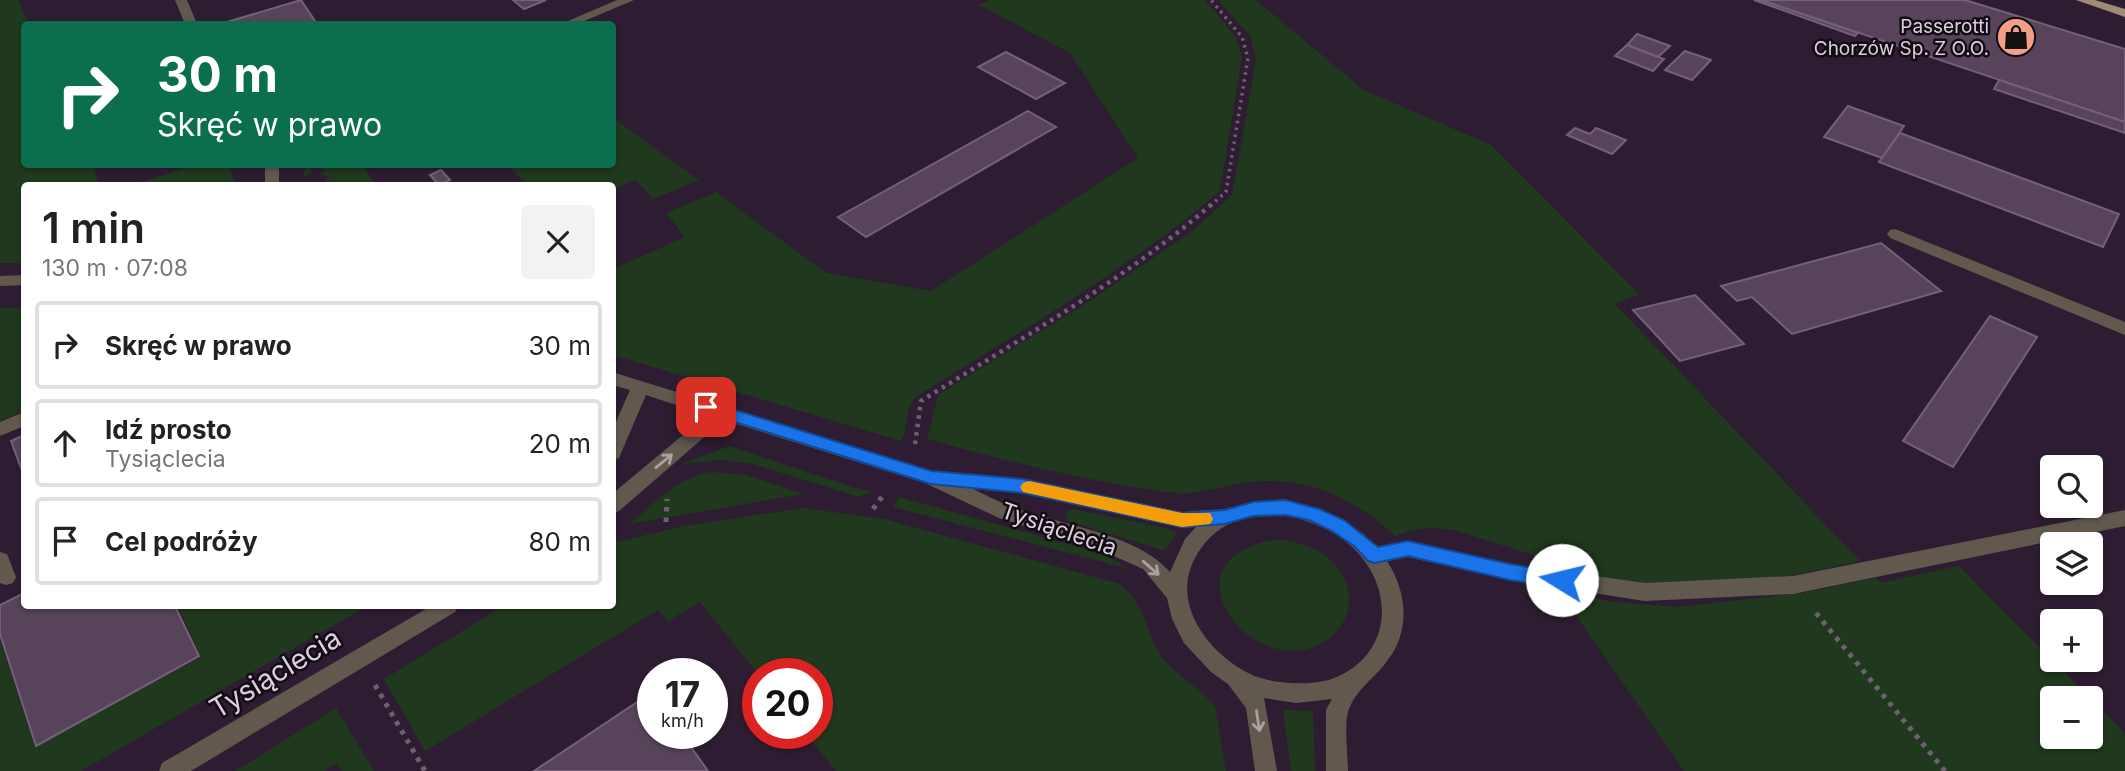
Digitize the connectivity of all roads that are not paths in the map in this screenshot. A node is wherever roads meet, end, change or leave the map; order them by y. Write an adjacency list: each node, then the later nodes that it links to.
1 (181, 0): 5 (street)
2 (628, 0): 6 (street)
3 (2082, 0): 4 (main road)
4 (2125, 13)
5 (190, 21)
6 (575, 21)
7 (1895, 234): 10 (street)
8 (21, 280): 9 (street)
9 (0, 281)
10 (2125, 329)
11 (616, 379): 12 (street, Tysiąclecia)
12 (641, 386): 13 (street, Tysiąclecia); 16 (street)
13 (722, 412): 17 (street, Tysiąclecia); 18 (street, one-way to 13)
14 (21, 420): 15 (street)
15 (0, 429)
16 (616, 444)
17 (931, 478): 19 (street, Tysiąclecia); 22 (street, Tysiąclecia, one-way to 22)
18 (616, 503)
19 (1225, 517): 21 (street); 22 (street)
20 (2125, 518): 21 (street)
21 (1375, 555): 25 (street)
22 (1176, 594): 24 (street)
23 (443, 609): 26 (street, Tysiąclecia)
24 (1236, 678): 25 (street); 27 (street, one-way to 27)
25 (1357, 678): 28 (street)
26 (170, 771)
27 (1266, 771)
28 (1336, 771)

